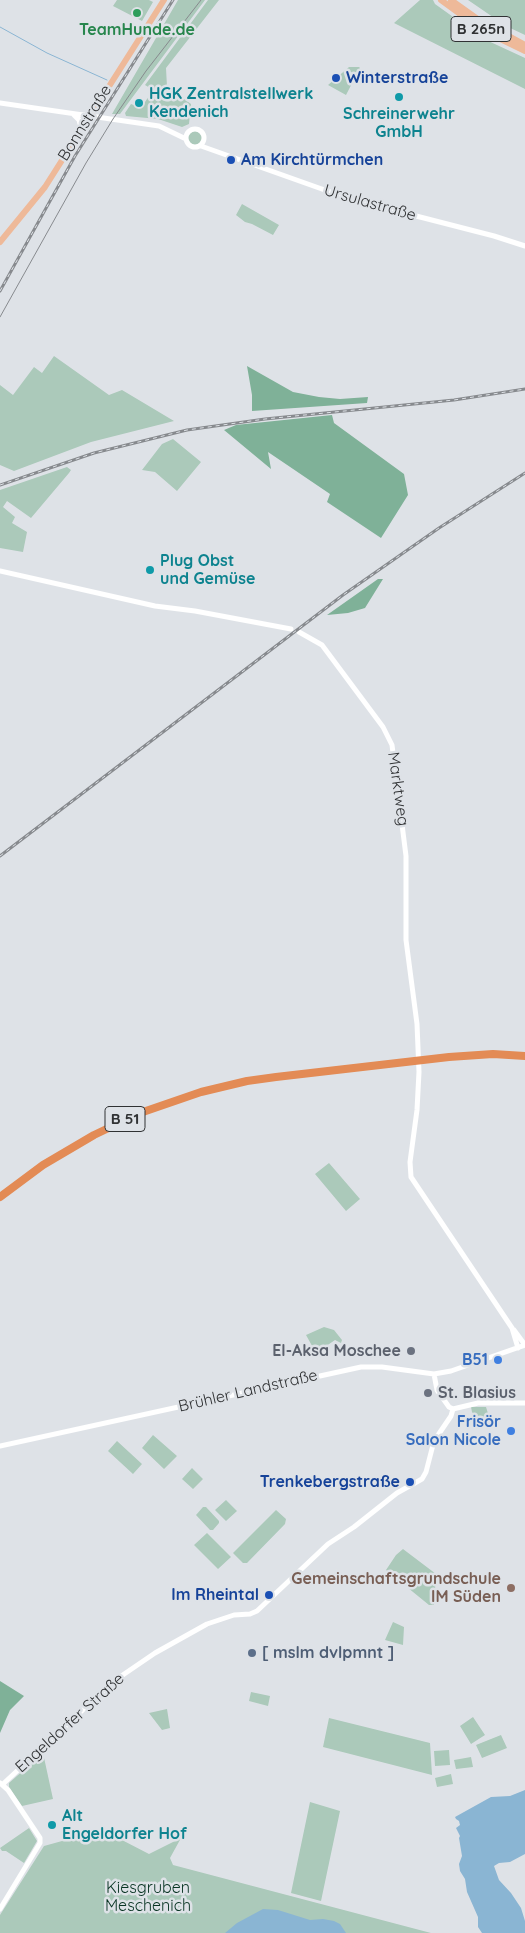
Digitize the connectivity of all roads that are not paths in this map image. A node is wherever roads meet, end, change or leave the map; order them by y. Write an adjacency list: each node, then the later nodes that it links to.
1 (164, 0): 8 (main road, Bonnstraße)
2 (441, 0): 5 (main road, B 265n)
3 (451, 0): 4 (main road, B 265n)
4 (525, 45)
5 (525, 51)
6 (0, 103): 7 (street, Ursulastraße)
7 (74, 115): 8 (street, Ursulastraße); 9 (street)
8 (89, 116): 9 (main road, Bonnstraße); 10 (street, Ursulastraße)
9 (81, 128): 14 (main road, Bonnstraße)
10 (171, 130): 11 (street, Ursulastraße); 12 (street, Ursulastraße)
11 (188, 132): 12 (street); 13 (street, Ursulastraße)
12 (186, 139): 13 (street, Ursulastraße)
13 (202, 144): 15 (street, Ursulastraße)
14 (0, 242)
15 (525, 246)
16 (0, 571): 17 (street)
17 (291, 630)
18 (299, 632): 21 (street, Marktweg)
19 (524, 1056): 20 (highway, B 51)
20 (0, 1197)
21 (512, 1328): 22 (street); 24 (street)
22 (522, 1336): 23 (street)
23 (525, 1345): 24 (street, Brühler Landstraße)
24 (518, 1348): 25 (street, Brühler Landstraße)
25 (434, 1374): 27 (street); 28 (street, Brühler Landstraße)
26 (525, 1403): 27 (street)
27 (453, 1409): 29 (street, Engeldorfer Straße)
28 (0, 1446)
29 (2, 1784): 30 (street, Engeldorfer Straße)
30 (0, 1910)

